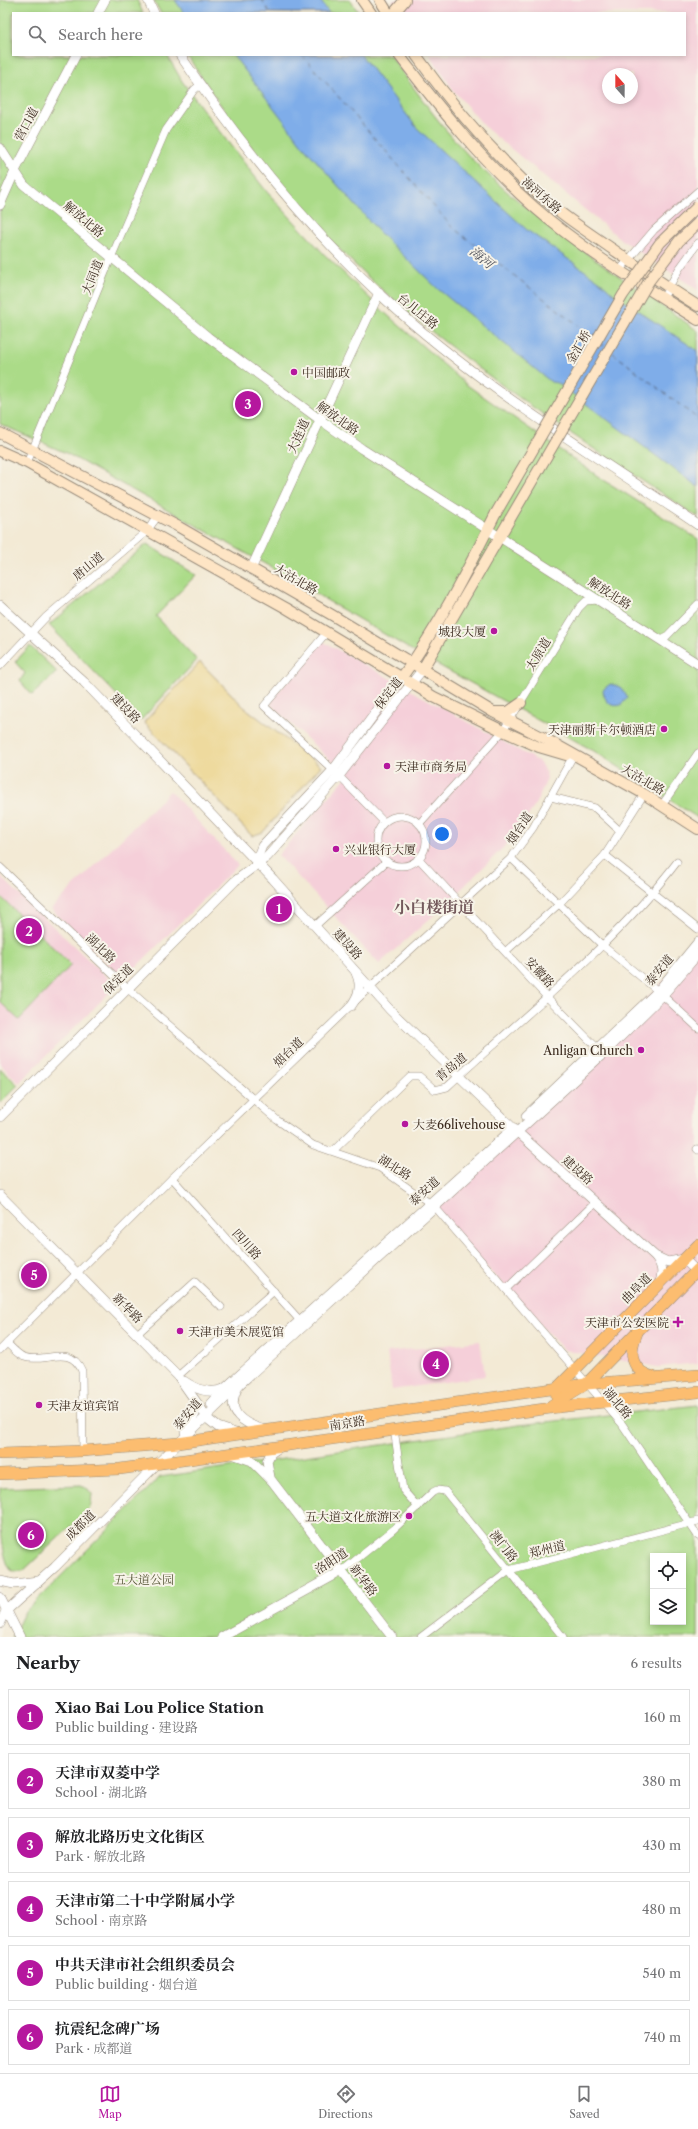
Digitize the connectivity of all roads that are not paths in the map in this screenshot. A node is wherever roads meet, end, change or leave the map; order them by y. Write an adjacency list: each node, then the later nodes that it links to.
1 (105, 0): 6 (street)
2 (148, 0): 7 (street)
3 (362, 0): 8 (main road)
4 (380, 0): 9 (main road)
5 (405, 0): 10 (main road)
6 (99, 12)
7 (154, 12)
8 (370, 12)
9 (387, 12)
10 (395, 12)
11 (75, 56): 17 (street, 营口道)
12 (181, 56): 15 (street, 台儿庄路)
13 (400, 56): 25 (main road, 海河东路)
14 (417, 56): 24 (main road, 海河东路)
15 (200, 85): 23 (street, 大同道); 27 (street, 台儿庄路)
16 (0, 148): 17 (street, 解放北路)
17 (14, 171): 19 (street, 营口道); 23 (street, 解放北路)
18 (698, 190): 24 (street)
19 (0, 206)
20 (698, 206): 40 (main road, 金汇桥, bridge)
21 (698, 222): 37 (main road, bridge)
22 (698, 243): 26 (street)
23 (111, 258): 31 (street, 解放北路); 33 (street, 大同道)
24 (627, 259): 25 (street); 26 (main road, 海河东路)
25 (619, 271): 28 (main road, 海河东路)
26 (669, 288): 28 (street); 29 (main road, 海河东路)
27 (378, 293): 31 (street, 大连道); 38 (street, 台儿庄路)
28 (663, 298): 30 (main road, 海河东路)
29 (698, 306)
30 (698, 320)
31 (319, 419): 40 (street, 解放北路); 43 (street, 大连道)
32 (0, 433): 33 (main road, 大沽北路)
33 (32, 449): 35 (street, 大同道); 36 (main road, 大沽北路)
34 (0, 451): 35 (main road, 大沽北路)
35 (27, 463): 39 (main road, 大沽北路)
36 (158, 516): 39 (street, 唐山道); 43 (main road, 大沽北路)
37 (510, 519): 41 (main road); 42 (street)
38 (698, 525)
39 (147, 530): 47 (street, 唐山道); 48 (main road, 大沽北路)
40 (488, 530): 41 (street, 解放北路); 50 (main road, 保定道)
41 (500, 537): 42 (street, 解放北路); 55 (main road)
42 (517, 548): 44 (street, 解放北路)
43 (251, 569): 51 (main road, 大沽北路)
44 (599, 600): 49 (street, 解放北路); 59 (street, 太原道)
45 (698, 604): 49 (street)
46 (0, 605): 47 (street, 建设路)
47 (31, 632): 54 (street, 唐山道); 78 (street, 建设路)
48 (327, 632): 52 (main road, 大沽北路); 65 (street)
49 (663, 640): 53 (street, 解放北路)
50 (426, 642): 51 (main road); 55 (main road, 保定道)
51 (393, 653): 55 (main road, 大沽北路)
52 (380, 664): 55 (main road); 56 (main road, 大沽北路)
53 (698, 664)
54 (0, 665)
55 (416, 667): 56 (main road, 保定道); 57 (street, 保定道); 58 (main road); 60 (main road, 大沽北路)
56 (402, 678): 57 (main road, 大沽北路); 65 (street, 保定道)
57 (412, 683): 58 (main road, 大沽北路); 65 (street, 保定道)
58 (434, 697): 62 (main road, 大沽北路)
59 (521, 703): 60 (main road); 61 (street, 太原道)
60 (493, 712): 61 (main road, 大沽北路)
61 (509, 721): 62 (street, 太原道); 64 (main road, 大沽北路)
62 (503, 731): 64 (main road, 大沽北路); 70 (street, 太原道)
63 (698, 753): 68 (street)
64 (573, 756): 66 (main road, 大沽北路); 67 (street, 烟台道)
65 (336, 773): 69 (street); 78 (street, 保定道)
66 (644, 794): 68 (main road, 大沽北路); 72 (street)
67 (551, 797): 72 (street); 75 (street, 烟台道)
68 (662, 805): 71 (main road, 大沽北路)
69 (384, 822): 70 (street); 76 (street)
70 (419, 824): 74 (street)
71 (698, 829)
72 (620, 831): 73 (street)
73 (605, 854): 80 (street); 82 (street)
74 (418, 858): 76 (street); 81 (street, 安徽路)
75 (511, 858): 81 (street, 烟台道); 82 (street)
76 (387, 860): 83 (street)
77 (677, 862): 80 (street, 青岛道)
78 (258, 863): 83 (street, 建设路); 91 (street, 保定道)
79 (0, 867): 91 (street, 湖北路)
80 (653, 893): 84 (street); 86 (street, 青岛道)
81 (462, 904): 87 (street, 安徽路); 90 (street, 烟台道)
82 (559, 904): 86 (street); 87 (street)
83 (315, 926): 89 (street, 建设路)
84 (698, 929)
85 (698, 942): 92 (street, 泰安道)
86 (602, 945): 92 (street); 93 (street, 青岛道)
87 (506, 951): 93 (street, 安徽路)
88 (698, 954): 92 (street, 泰安道)
89 (352, 966): 90 (street, 建设路); 94 (street)
90 (370, 987): 94 (street, 烟台道); 97 (street, 建设路)
91 (127, 988): 98 (street, 湖北路); 99 (street, 保定道)
92 (660, 993): 95 (street); 96 (street, 泰安道)
93 (546, 996): 96 (street, 安徽路); 97 (street, 青岛道)
94 (351, 1006): 98 (street, 烟台道)
95 (698, 1028)
96 (600, 1051): 100 (street, 泰安道)
97 (458, 1076): 100 (street, 建设路); 101 (street, 青岛道)
98 (254, 1100): 101 (street, 湖北路); 102 (street, 烟台道)
99 (0, 1117)
100 (515, 1130): 104 (street, 建设路); 105 (street, 泰安道)
101 (334, 1150): 105 (street, 湖北路)
102 (172, 1178): 110 (street, 烟台道); 113 (street, 四川路)
103 (0, 1195): 110 (street, 新华路)
104 (596, 1202): 107 (street, 建设路); 112 (street)
105 (432, 1205): 112 (street, 湖北路); 115 (street, 泰安道)
106 (698, 1244): 108 (main road, 曲阜道)
107 (655, 1256): 108 (street, 建设路); 111 (street)
108 (684, 1259): 109 (street); 111 (main road, 曲阜道)
109 (697, 1270): 116 (main road)
110 (77, 1274): 117 (street, 新华路); 118 (street, 烟台道)
111 (659, 1284): 120 (main road, 曲阜道)
112 (506, 1289): 120 (street, 湖北路)
113 (274, 1291): 115 (street, 四川路); 122 (street)
114 (221, 1307): 117 (street)
115 (302, 1323): 124 (street, 泰安道); 126 (street, 泰安道)
116 (639, 1329): 123 (main road); 125 (main road)
117 (137, 1334): 122 (street, 新华路)
118 (7, 1344): 119 (street, 烟台道); 140 (street)
119 (0, 1350)
120 (574, 1369): 125 (street, 湖北路); 127 (main road, 曲阜道); 129 (main road)
121 (698, 1375): 123 (main road, 南京路)
122 (178, 1376): 126 (street); 132 (street, 新华路)
123 (657, 1378): 125 (main road, 南京路)
124 (240, 1384): 134 (street, 泰安道); 136 (street)
125 (586, 1384): 127 (main road, 南京路); 130 (street, 湖北路); 131 (main road); 133 (main road)
126 (224, 1389): 134 (street, 泰安道)
127 (556, 1389): 129 (main road, 南京路); 133 (main road)
128 (698, 1392): 130 (main road)
129 (532, 1393): 136 (main road, 南京路)
130 (604, 1402): 131 (main road); 149 (street, 湖北路)
131 (588, 1403): 133 (main road)
132 (196, 1404): 134 (street, 新华路); 138 (street)
133 (557, 1404): 135 (main road, 南京路)
134 (204, 1415): 137 (street, 新华路); 138 (street, 泰安道)
135 (394, 1429): 139 (main road, 南京路); 147 (street)
136 (268, 1431): 137 (main road, 南京路)
137 (238, 1434): 138 (main road, 南京路)
138 (178, 1443): 140 (main road, 南京路); 143 (street, 成都道)
139 (280, 1447): 142 (main road, 南京路); 145 (street, 新华路)
140 (83, 1451): 141 (main road, 南京路)
141 (0, 1454)
142 (231, 1454): 143 (main road, 南京路); 145 (street, 新华路)
143 (156, 1464): 144 (main road, 南京路); 153 (street, 成都道)
144 (0, 1474)
145 (272, 1482): 152 (street, 新华路)
146 (442, 1490): 147 (street, 洛阳道); 151 (street, 澳门路)
147 (418, 1507): 152 (street, 洛阳道)
148 (698, 1521): 149 (street, 郑州道)
149 (690, 1524): 150 (street, 湖北路); 151 (street, 郑州道)
150 (698, 1536)
151 (509, 1570): 161 (street, 郑州道); 162 (street, 澳门路)
152 (342, 1571): 159 (street, 洛阳道); 160 (street, 新华路)
153 (41, 1580): 154 (street); 156 (street, 成都道)
154 (0, 1581)
155 (0, 1597): 156 (street)
156 (3, 1612): 157 (street, 成都道); 158 (street)
157 (0, 1624)
158 (20, 1637)
159 (222, 1637)
160 (392, 1637)
161 (421, 1637)
162 (563, 1637)

